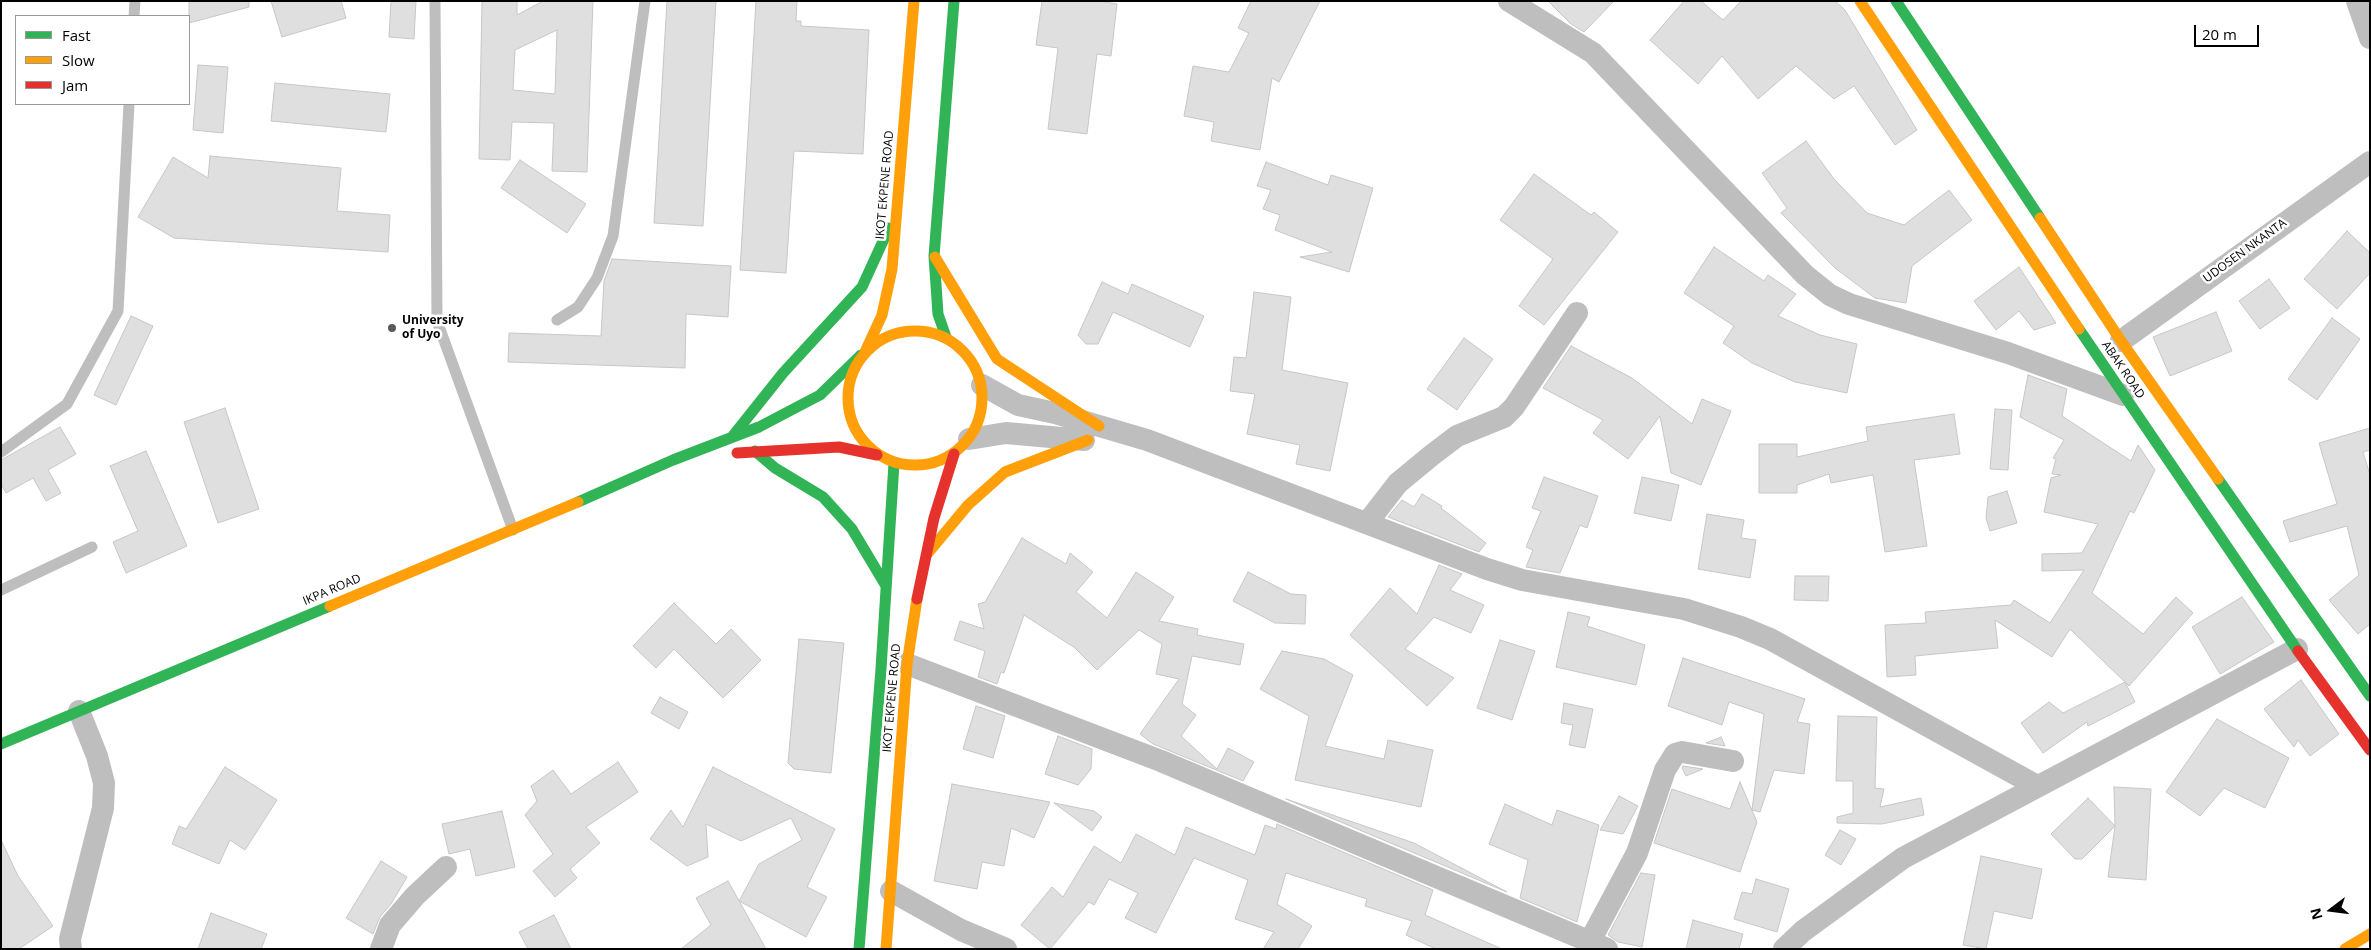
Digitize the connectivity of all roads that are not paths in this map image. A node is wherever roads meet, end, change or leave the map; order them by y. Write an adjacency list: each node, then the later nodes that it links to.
1 (135, 1): 10 (lane)
2 (435, 1): 32 (lane)
3 (645, 1): 17 (lane)
4 (914, 1): 14 (main road, IKOT EKPENE ROAD)
5 (954, 1): 15 (main road)
6 (1509, 1): 22 (street)
7 (1860, 1): 22 (main road, ABAK ROAD)
8 (1896, 1): 19 (main road, ABAK ROAD)
9 (2357, 1): 11 (street)
10 (134, 15)
11 (2370, 38)
12 (129, 105): 27 (lane)
13 (2370, 162): 19 (street, UDOSEN NKANTA)
14 (896, 213): 20 (main road, IKOT EKPENE ROAD); 24 (main road)
15 (934, 256): 18 (main road); 23 (main road)
16 (1577, 313): 31 (street)
17 (557, 320)
18 (946, 337): 20 (main road); 21 (main road)
19 (2121, 341): 39 (main road, ABAK ROAD)
20 (860, 360): 24 (main road, IKPA ROAD); 28 (main road)
21 (982, 385): 23 (street); 25 (main road)
22 (2123, 395): 37 (main road, ABAK ROAD)
23 (1093, 433): 25 (street); 31 (street); 34 (main road)
24 (732, 437): 29 (main road, IKPA ROAD)
25 (962, 447): 30 (main road); 34 (main road, IKOT EKPENE ROAD)
26 (756, 451): 28 (main road); 29 (main road); 35 (main road)
27 (1, 452)
28 (878, 455): 30 (main road)
29 (673, 460): 32 (main road, IKPA ROAD)
30 (894, 463): 35 (main road, IKOT EKPENE ROAD)
31 (1367, 523): 44 (street)
32 (513, 530): 40 (main road, IKPA ROAD)
33 (92, 547): 36 (lane)
34 (924, 558): 38 (main road, IKOT EKPENE ROAD)
35 (886, 586): 51 (main road, IKOT EKPENE ROAD)
36 (1, 590)
37 (2297, 649): 42 (main road, ABAK ROAD); 44 (street)
38 (907, 664): 46 (main road, IKOT EKPENE ROAD); 48 (street)
39 (2370, 696)
40 (79, 711): 41 (main road, IKPA ROAD); 49 (street)
41 (1, 744)
42 (2370, 750)
43 (1733, 761): 48 (street)
44 (2038, 786): 54 (street)
45 (446, 868): 50 (street)
46 (891, 891): 52 (main road, IKOT EKPENE ROAD); 53 (street)
47 (2370, 934): 55 (main road)
48 (1598, 945)
49 (71, 949)
50 (381, 949)
51 (859, 949)
52 (886, 949)
53 (1006, 949)
54 (1784, 949)
55 (2345, 949)

